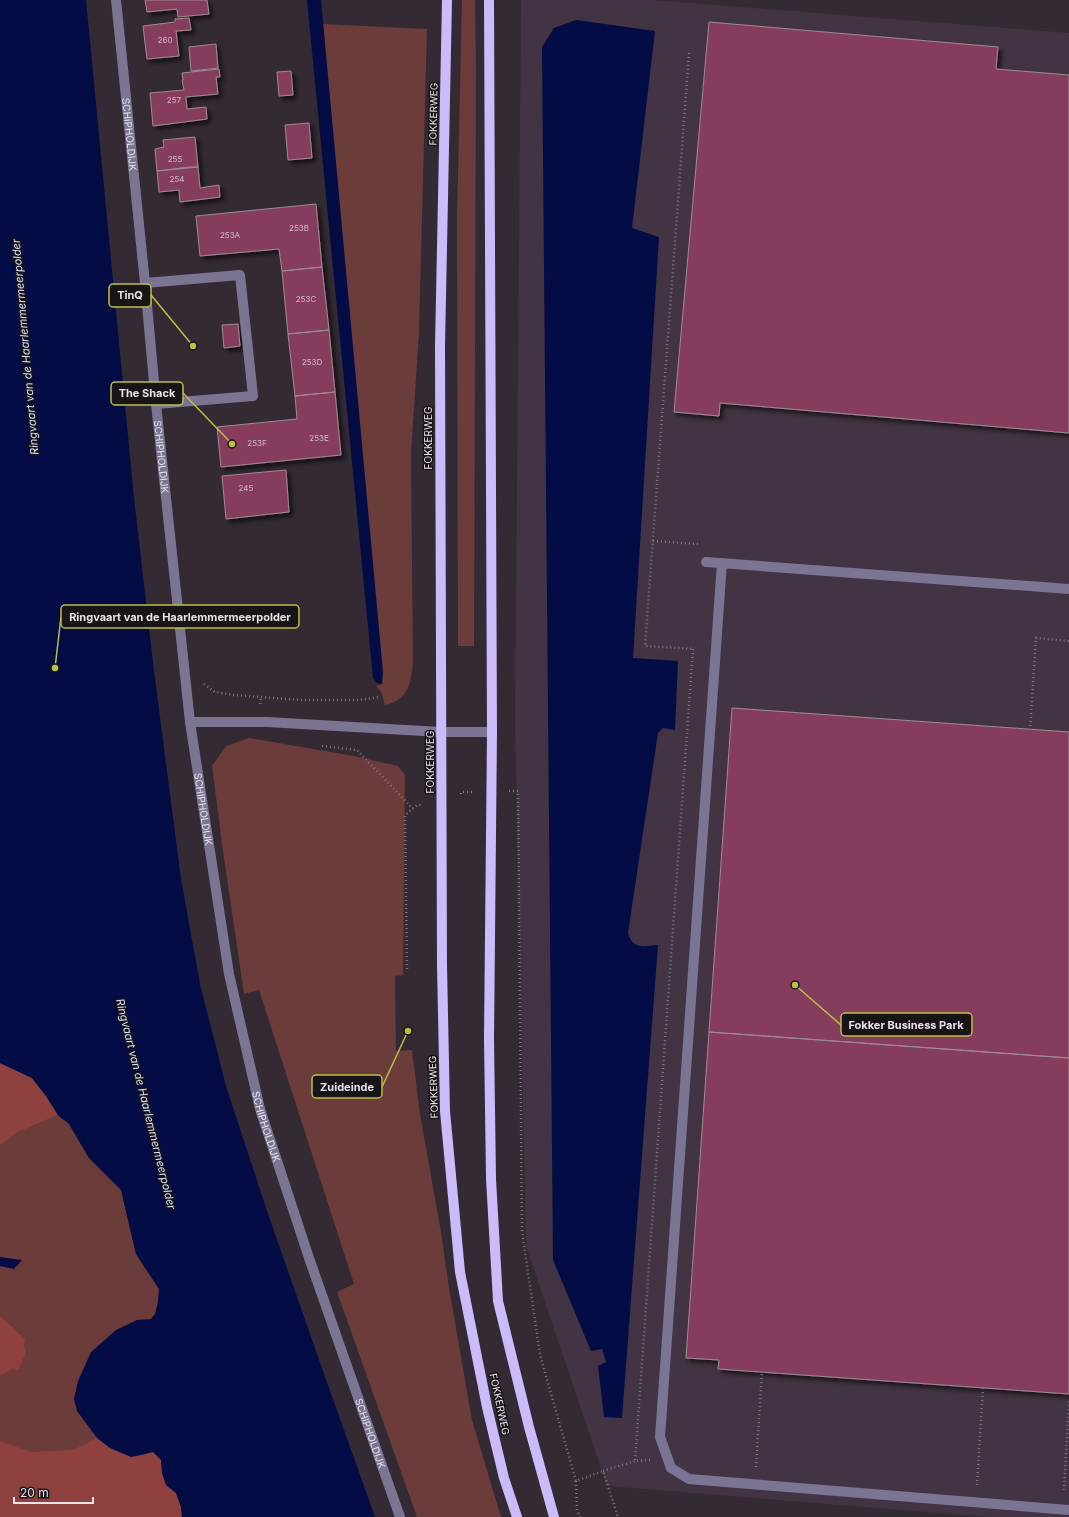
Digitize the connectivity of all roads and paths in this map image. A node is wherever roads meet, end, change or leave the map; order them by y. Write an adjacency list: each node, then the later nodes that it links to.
1 (116, 0): 5 (street, SCHIPHOLDIJK)
2 (447, 0): 21 (main road, FOKKERWEG)
3 (489, 0): 22 (main road)
4 (689, 53): 7 (path)
5 (145, 283): 6 (street, SCHIPHOLDIJK); 6 (street)
6 (156, 404): 15 (street, SCHIPHOLDIJK)
7 (653, 541): 8 (path); 13 (path)
8 (699, 544)
9 (706, 562): 10 (street)
10 (722, 564): 11 (street); 14 (street)
11 (1069, 589)
12 (1069, 640): 20 (path)
13 (693, 649): 14 (path); 29 (path)
14 (716, 650): 28 (street)
15 (185, 670): 16 (path); 18 (street, SCHIPHOLDIJK)
16 (261, 697): 17 (path); 19 (path)
17 (378, 697)
18 (190, 722): 19 (street); 35 (street, SCHIPHOLDIJK)
19 (259, 722): 21 (street)
20 (1030, 730)
21 (441, 732): 22 (street); 36 (main road, FOKKERWEG)
22 (492, 732): 37 (main road)
23 (319, 745): 24 (path)
24 (413, 809)
25 (762, 1372): 32 (path)
26 (983, 1388): 33 (path)
27 (1069, 1401): 34 (path)
28 (667, 1458): 29 (path); 32 (street)
29 (635, 1461): 30 (path)
30 (603, 1471)
31 (576, 1480): 38 (path)
32 (755, 1484): 33 (street)
33 (976, 1502): 34 (street)
34 (1066, 1509)
35 (400, 1517)
36 (517, 1517)
37 (554, 1517)
38 (580, 1517)

